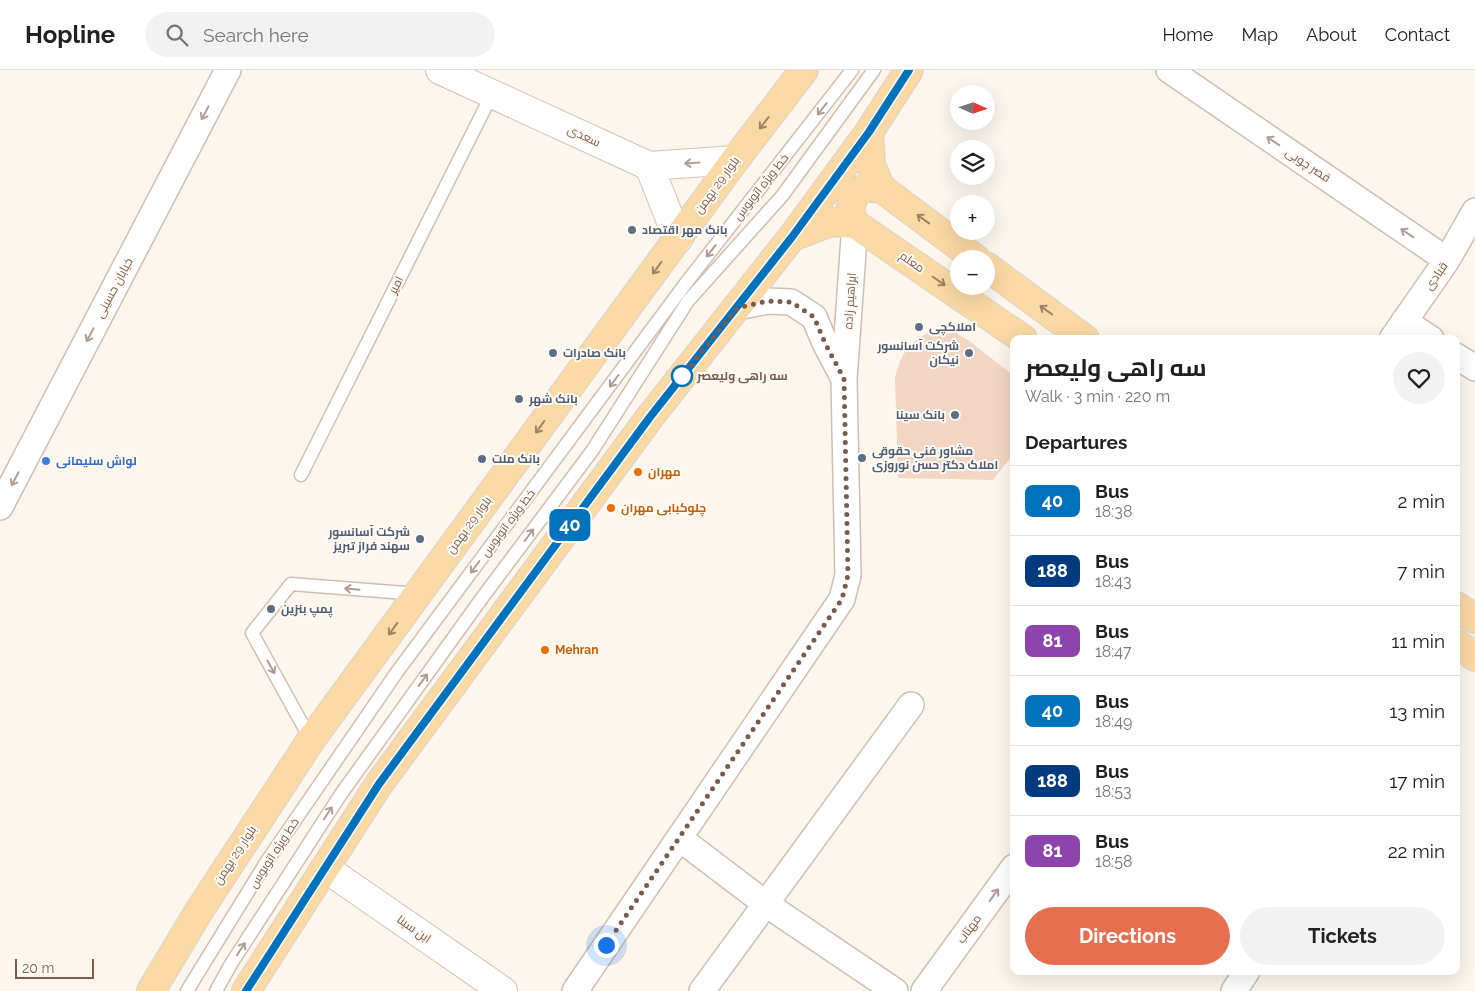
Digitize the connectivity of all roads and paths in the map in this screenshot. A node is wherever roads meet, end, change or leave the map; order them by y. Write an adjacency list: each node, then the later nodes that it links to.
1 (228, 70): 29 (street, خیابان حسینی, one-way to 29)
2 (440, 70): 8 (street, سعدی)
3 (804, 70): 10 (main road, بلوار 29 بهمن, one-way to 10)
4 (852, 70): 43 (lane, خط ویژه اتوبوس, one-way to 43)
5 (874, 70): 44 (lane, خط ویژه اتوبوس, one-way to 5)
6 (909, 70): 9 (main road)
7 (1169, 70): 18 (street, قصر چوبی, one-way to 7)
8 (492, 94): 11 (street, سعدی); 28 (lane, امیر)
9 (869, 132): 12 (main road); 15 (main road)
10 (735, 160): 11 (street, سعدی, one-way to 11); 16 (main road, بلوار 29 بهمن)
11 (649, 166): 16 (street)
12 (881, 188): 14 (main road); 17 (main road, one-way to 12)
13 (1475, 211): 18 (street, قبادی)
14 (855, 224): 15 (main road); 22 (main road, معلم, one-way to 22); 27 (street, ابراهیم زاده)
15 (792, 237): 20 (main road)
16 (678, 239): 30 (main road, بلوار 29 بهمن, one-way to 30)
17 (964, 250)
18 (1447, 260): 21 (street, قبادی)
19 (995, 273): 23 (main road, one-way to 19)
20 (737, 308): 27 (street, ابراهیم زاده); 38 (main road)
21 (1398, 330): 24 (street)
22 (1017, 335)
23 (1080, 335)
24 (1416, 335)
25 (1460, 359): 26 (street)
26 (1475, 368)
27 (844, 379): 37 (street, ابراهیم زاده)
28 (301, 475)
29 (0, 507)
30 (418, 594): 36 (main road, بلوار 29 بهمن, one-way to 36); 36 (lane, one-way to 36)
31 (1460, 609): 32 (main road)
32 (1475, 619)
33 (1460, 646): 34 (main road)
34 (1475, 657)
35 (911, 705): 40 (street)
36 (312, 740): 42 (main road, بلوار 29 بهمن)
37 (679, 838): 40 (street); 47 (street, ابراهیم زاده)
38 (325, 868): 45 (main road); 46 (street, ابن سینا)
39 (1010, 873): 50 (street, مهتاب, one-way to 39)
40 (766, 904): 48 (street); 49 (street)
41 (1244, 975): 51 (street)
42 (151, 991)
43 (186, 991)
44 (216, 991)
45 (246, 991)
46 (503, 991)
47 (574, 991)
48 (702, 991)
49 (895, 991)
50 (924, 991)
51 (1234, 991)

